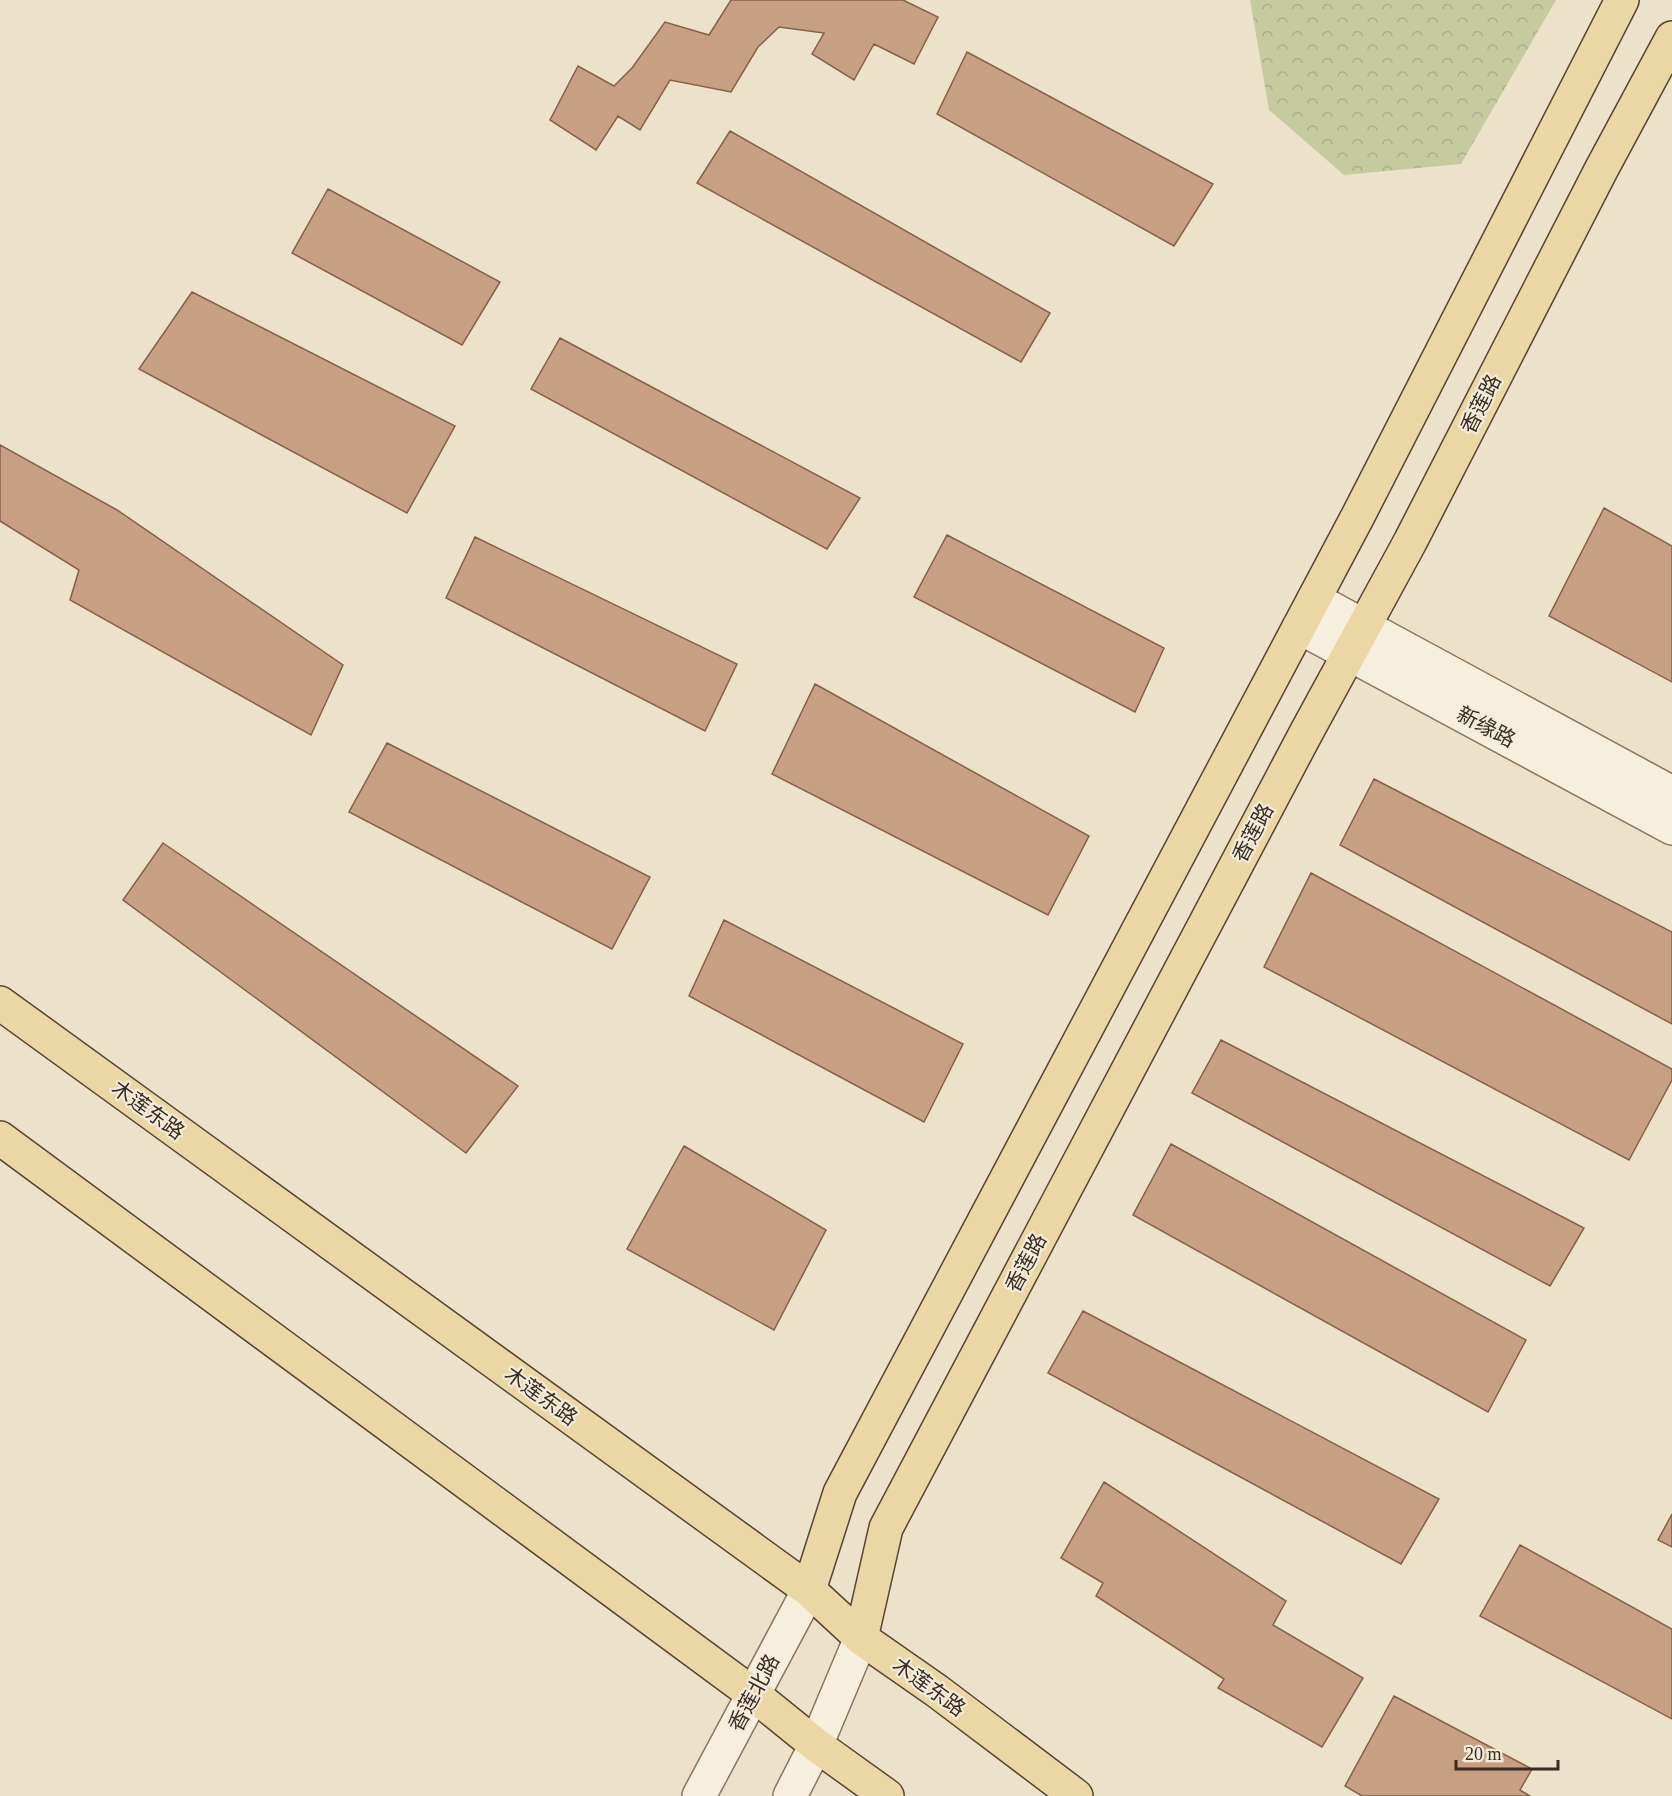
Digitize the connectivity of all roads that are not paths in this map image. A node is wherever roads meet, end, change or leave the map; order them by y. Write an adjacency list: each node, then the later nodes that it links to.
1 (1622, 0): 3 (main road)
2 (1672, 38): 4 (main road, 香莲路)
3 (1306, 613): 4 (street, 新缘路); 9 (main road)
4 (1357, 640): 5 (street, 新缘路); 6 (street, 新缘路); 10 (main road, 香莲路)
5 (1672, 793)
6 (1672, 828)
7 (0, 1004): 9 (main road, 木莲东路)
8 (0, 1137): 11 (main road)
9 (809, 1590): 10 (main road, 木莲东路); 11 (street, 香莲北路)
10 (861, 1638): 12 (street); 16 (main road, 木莲东路)
11 (753, 1694): 12 (main road); 13 (street, 香莲北路)
12 (816, 1745): 14 (street); 15 (main road)
13 (699, 1796)
14 (790, 1796)
15 (887, 1796)
16 (1076, 1796)

